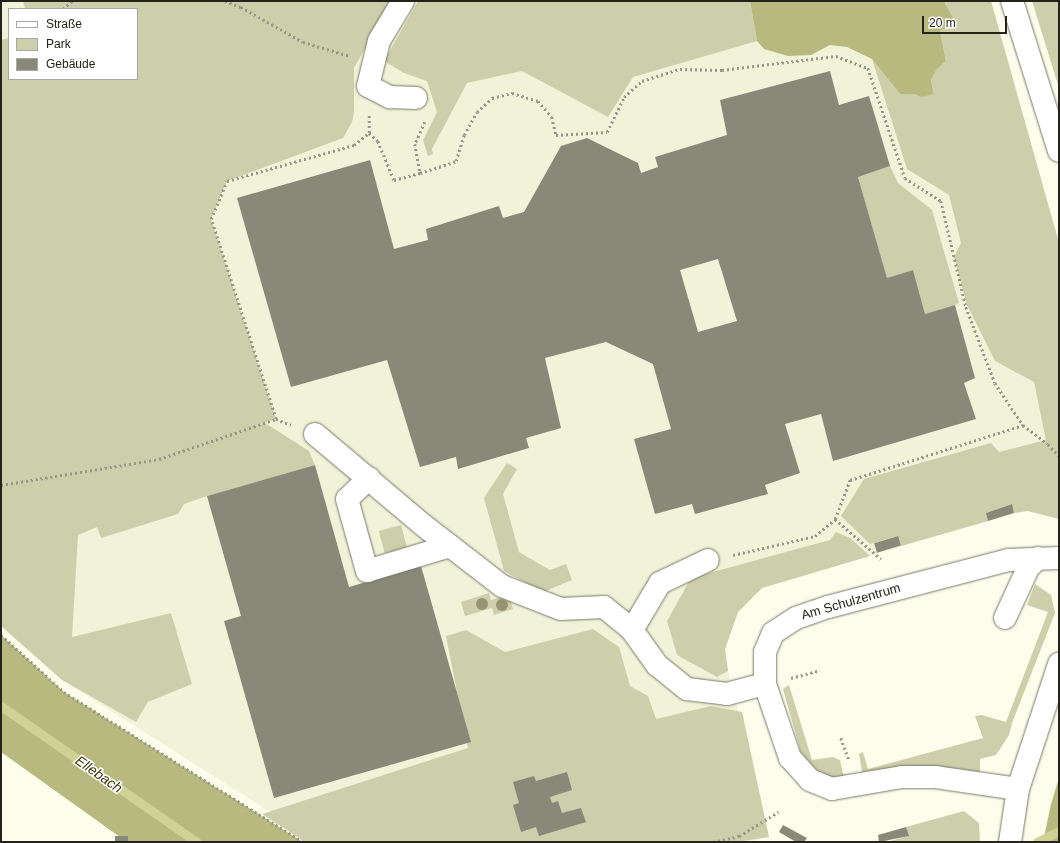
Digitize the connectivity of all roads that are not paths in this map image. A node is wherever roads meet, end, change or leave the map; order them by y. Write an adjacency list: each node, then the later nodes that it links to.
1 (403, 1): 3 (street)
2 (1012, 1): 4 (street)
3 (416, 98)
4 (1059, 151)
5 (315, 434): 6 (street)
6 (369, 478): 7 (street); 7 (street)
7 (450, 546): 11 (street)
8 (1049, 558): 10 (street, Am Schulzentrum); 13 (street, Am Schulzentrum)
9 (708, 560): 11 (street)
10 (1005, 618)
11 (632, 630): 13 (street)
12 (1059, 664): 14 (street)
13 (765, 684): 15 (street, Am Schulzentrum)
14 (1054, 693): 15 (street)
15 (1018, 790): 16 (street)
16 (1011, 832)

